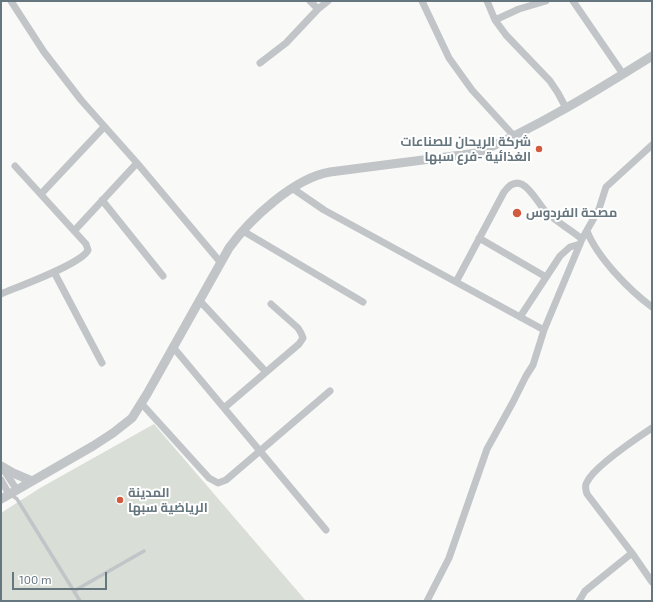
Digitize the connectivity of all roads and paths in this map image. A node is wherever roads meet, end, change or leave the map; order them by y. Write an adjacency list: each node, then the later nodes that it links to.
1 (10, 1): 14 (street)
2 (310, 1): 8 (street)
3 (328, 1): 8 (street)
4 (422, 1): 15 (street)
5 (487, 1): 9 (street)
6 (546, 1): 9 (street)
7 (573, 1): 12 (street)
8 (318, 9): 11 (street)
9 (496, 20): 13 (street)
10 (652, 56): 12 (street)
11 (260, 63)
12 (623, 74): 13 (street)
13 (566, 108): 15 (street)
14 (104, 127): 17 (street); 20 (street)
15 (514, 136): 19 (street)
16 (652, 145): 24 (street)
17 (137, 163): 21 (street); 27 (street)
18 (15, 166): 20 (street)
19 (292, 188): 23 (street); 31 (street)
20 (41, 194): 22 (street)
21 (102, 200): 22 (street); 29 (street)
22 (74, 231): 28 (street)
23 (243, 231): 27 (street); 34 (street)
24 (587, 231): 26 (street); 36 (street)
25 (479, 238): 26 (street); 30 (street); 31 (street)
26 (581, 241): 30 (street); 38 (street)
27 (221, 263): 33 (street)
28 (54, 272): 32 (street); 40 (street)
29 (163, 276)
30 (546, 277): 37 (street)
31 (456, 282): 37 (street)
32 (1, 294)
33 (199, 300): 39 (street); 41 (street)
34 (363, 302)
35 (271, 304): 41 (street)
36 (652, 307)
37 (520, 317): 38 (street)
38 (544, 330): 58 (street)
39 (173, 347): 43 (street); 44 (street)
40 (102, 363)
41 (266, 372): 44 (street)
42 (330, 391): 46 (street)
43 (141, 403): 46 (street); 49 (street)
44 (224, 408): 46 (street)
45 (652, 428): 54 (street)
46 (260, 451): 52 (street)
47 (1, 466): 49 (street); 50 (street)
48 (1, 480): 50 (street)
49 (32, 481): 50 (street)
50 (14, 494): 51 (street); 56 (lane)
51 (1, 499)
52 (326, 530)
53 (144, 551): 56 (lane)
54 (632, 553): 55 (street); 59 (street)
55 (652, 582)
56 (74, 591): 57 (lane)
57 (80, 601)
58 (427, 601)
59 (580, 601)

